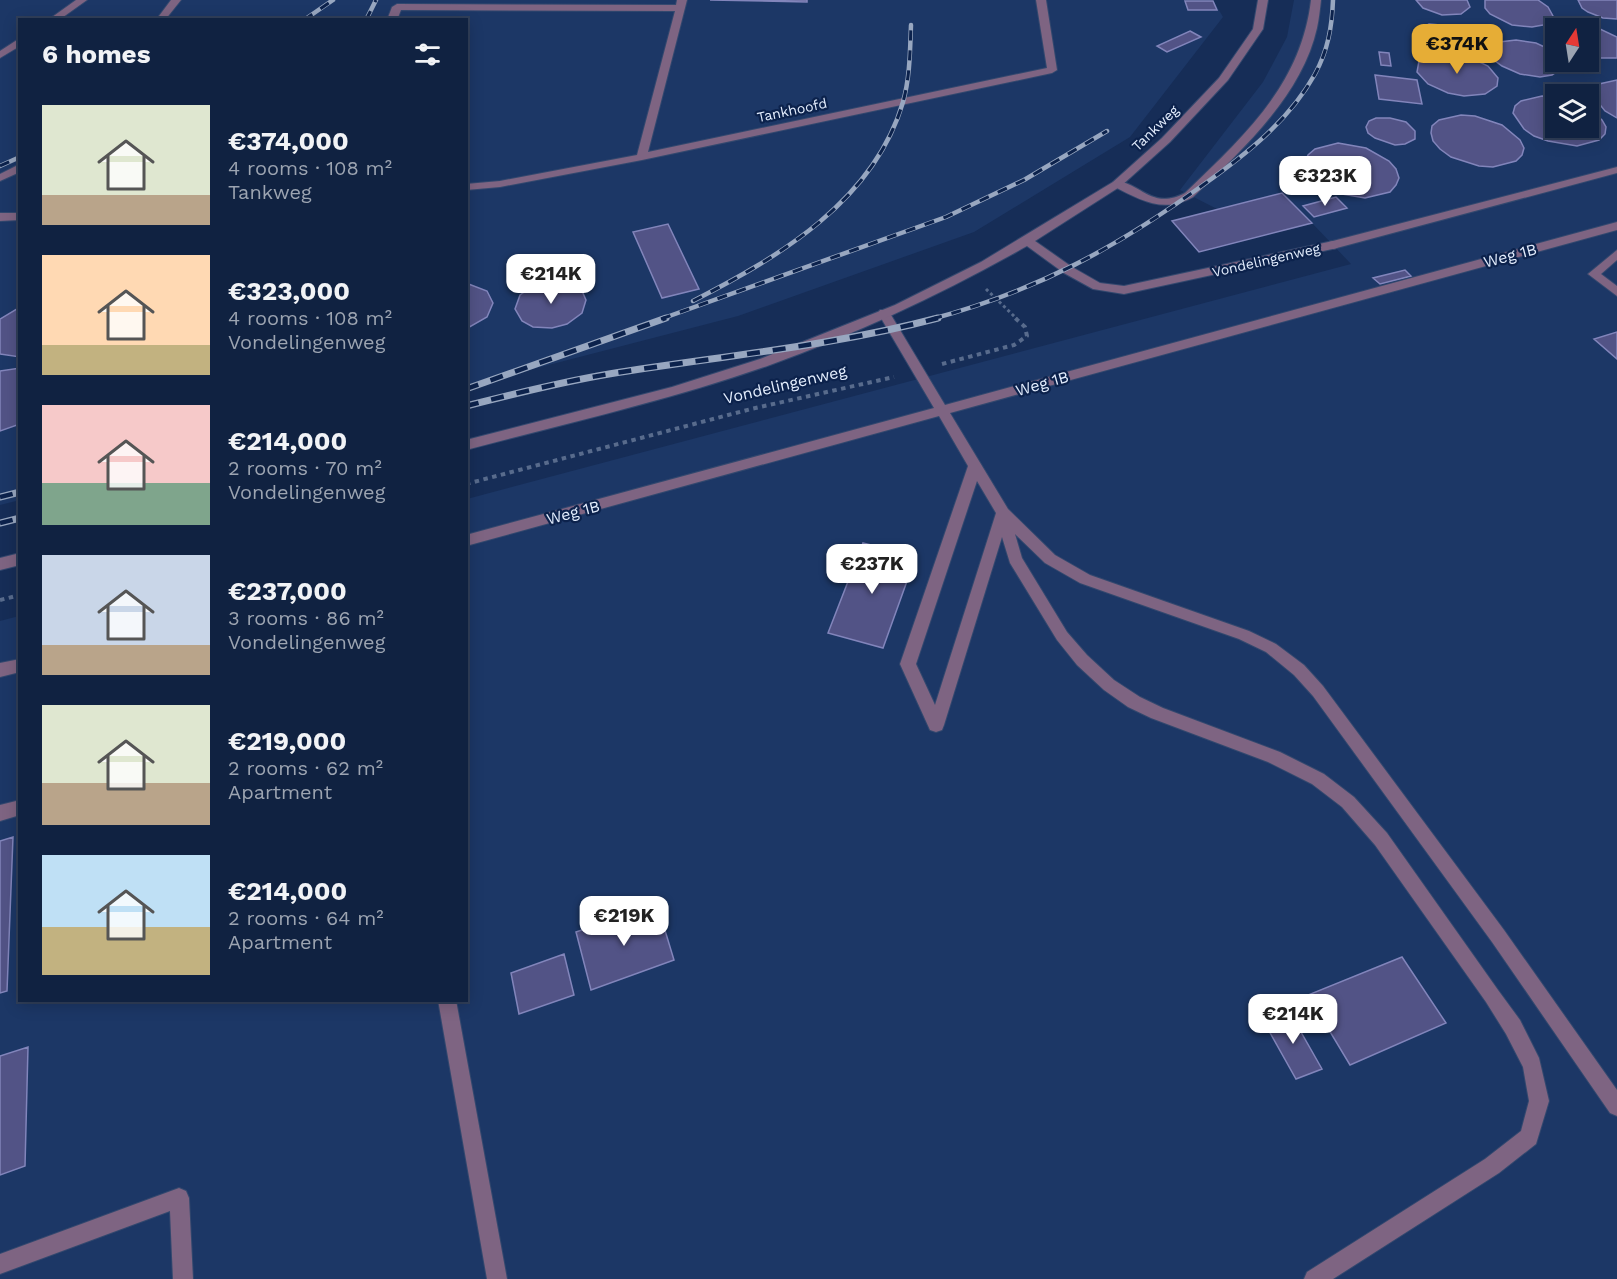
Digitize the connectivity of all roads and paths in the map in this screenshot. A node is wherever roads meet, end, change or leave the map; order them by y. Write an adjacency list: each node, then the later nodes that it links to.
1 (82, 0): 7 (street)
2 (176, 0): 8 (street)
3 (1041, 0): 12 (street, Tankhoofd)
4 (1263, 0): 16 (street, Tankweg)
5 (1316, 0): 16 (street)
6 (681, 4): 9 (street); 12 (street)
7 (55, 18)
8 (162, 18)
9 (393, 18)
10 (10, 44): 11 (street)
11 (0, 55)
12 (642, 157): 17 (street, Tankhoofd)
13 (18, 168): 15 (street)
14 (1617, 170): 21 (street, Vondelingenweg)
15 (0, 178)
16 (1117, 184): 21 (street, Tankweg)
17 (468, 187)
18 (18, 216): 19 (street)
19 (0, 217)
20 (1617, 226): 27 (street, Weg 1B)
21 (1027, 242): 23 (street, Vondelingenweg)
22 (1617, 254): 24 (street)
23 (970, 274): 25 (street, Vondelingenweg); 26 (path, Vondelingenweg)
24 (1617, 292)
25 (884, 313): 26 (street); 28 (street, Vondelingenweg)
26 (918, 370): 27 (street); 30 (path, Vondelingenweg)
27 (942, 411): 29 (street); 32 (street, Weg 1B)
28 (468, 444)
29 (975, 466): 31 (street); 31 (street)
30 (468, 483)
31 (1003, 513): 42 (street); 46 (street)
32 (468, 540)
33 (18, 560): 34 (street)
34 (0, 564)
35 (18, 596): 36 (path)
36 (0, 600)
37 (18, 666): 38 (street)
38 (0, 670)
39 (18, 808): 40 (street)
40 (0, 813)
41 (447, 1002): 45 (street)
42 (1617, 1106)
43 (0, 1264): 44 (street)
44 (183, 1279)
45 (497, 1279)
46 (1314, 1279)

